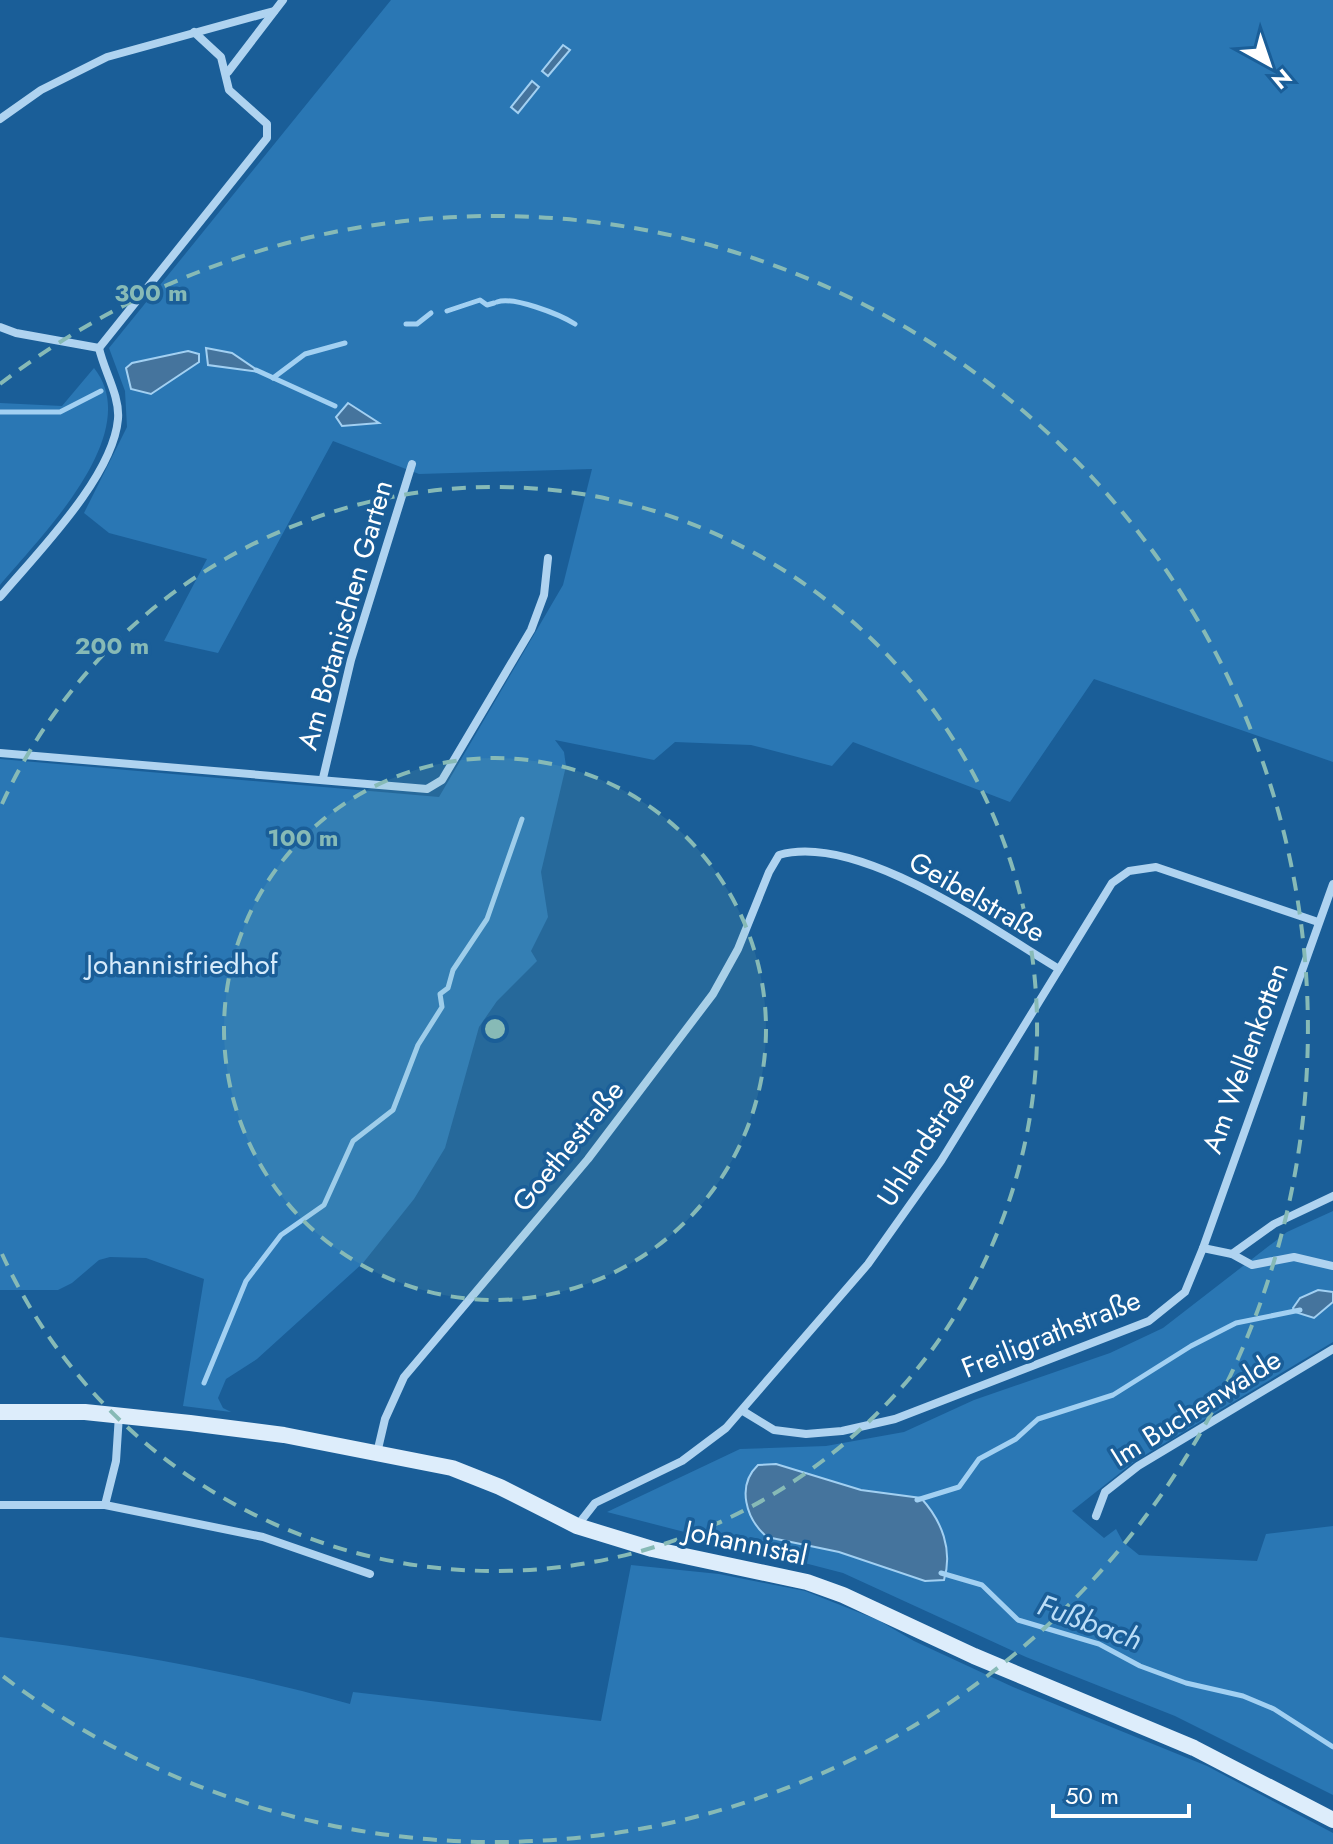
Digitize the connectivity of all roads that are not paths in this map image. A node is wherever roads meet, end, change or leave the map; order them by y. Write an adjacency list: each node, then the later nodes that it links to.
1 (283, 0): 2 (street)
2 (274, 11): 3 (street); 4 (street)
3 (194, 32): 4 (street); 5 (street)
4 (227, 74): 7 (street)
5 (0, 119)
6 (0, 327): 7 (street)
7 (99, 348): 10 (street)
8 (412, 464): 12 (street, Am Botanischen Garten)
9 (548, 558): 12 (street, Am Botanischen Garten)
10 (0, 597)
11 (0, 753): 12 (street, Am Botanischen Garten)
12 (323, 778)
13 (779, 855): 16 (street, Geibelstraße); 25 (street, Goethestraße)
14 (1333, 884): 15 (street, Am Wellenkotten)
15 (1318, 922): 16 (street, Uhlandstraße); 18 (street, Am Wellenkotten)
16 (1059, 969): 22 (street, Uhlandstraße)
17 (1333, 1196): 19 (street)
18 (1203, 1248): 19 (street); 22 (street, Freiligrathstraße)
19 (1232, 1254): 20 (street)
20 (1333, 1266)
21 (1333, 1349): 28 (street, Im Buchenwalde)
22 (743, 1411): 29 (street, Uhlandstraße)
23 (0, 1412): 24 (main road, Johannistal)
24 (119, 1415): 25 (main road, Johannistal); 27 (street)
25 (377, 1453): 29 (main road, Johannistal)
26 (0, 1505): 27 (street)
27 (105, 1505): 30 (street)
28 (1096, 1516)
29 (577, 1526): 31 (main road, Johannistal)
30 (370, 1574)
31 (1333, 1820)

